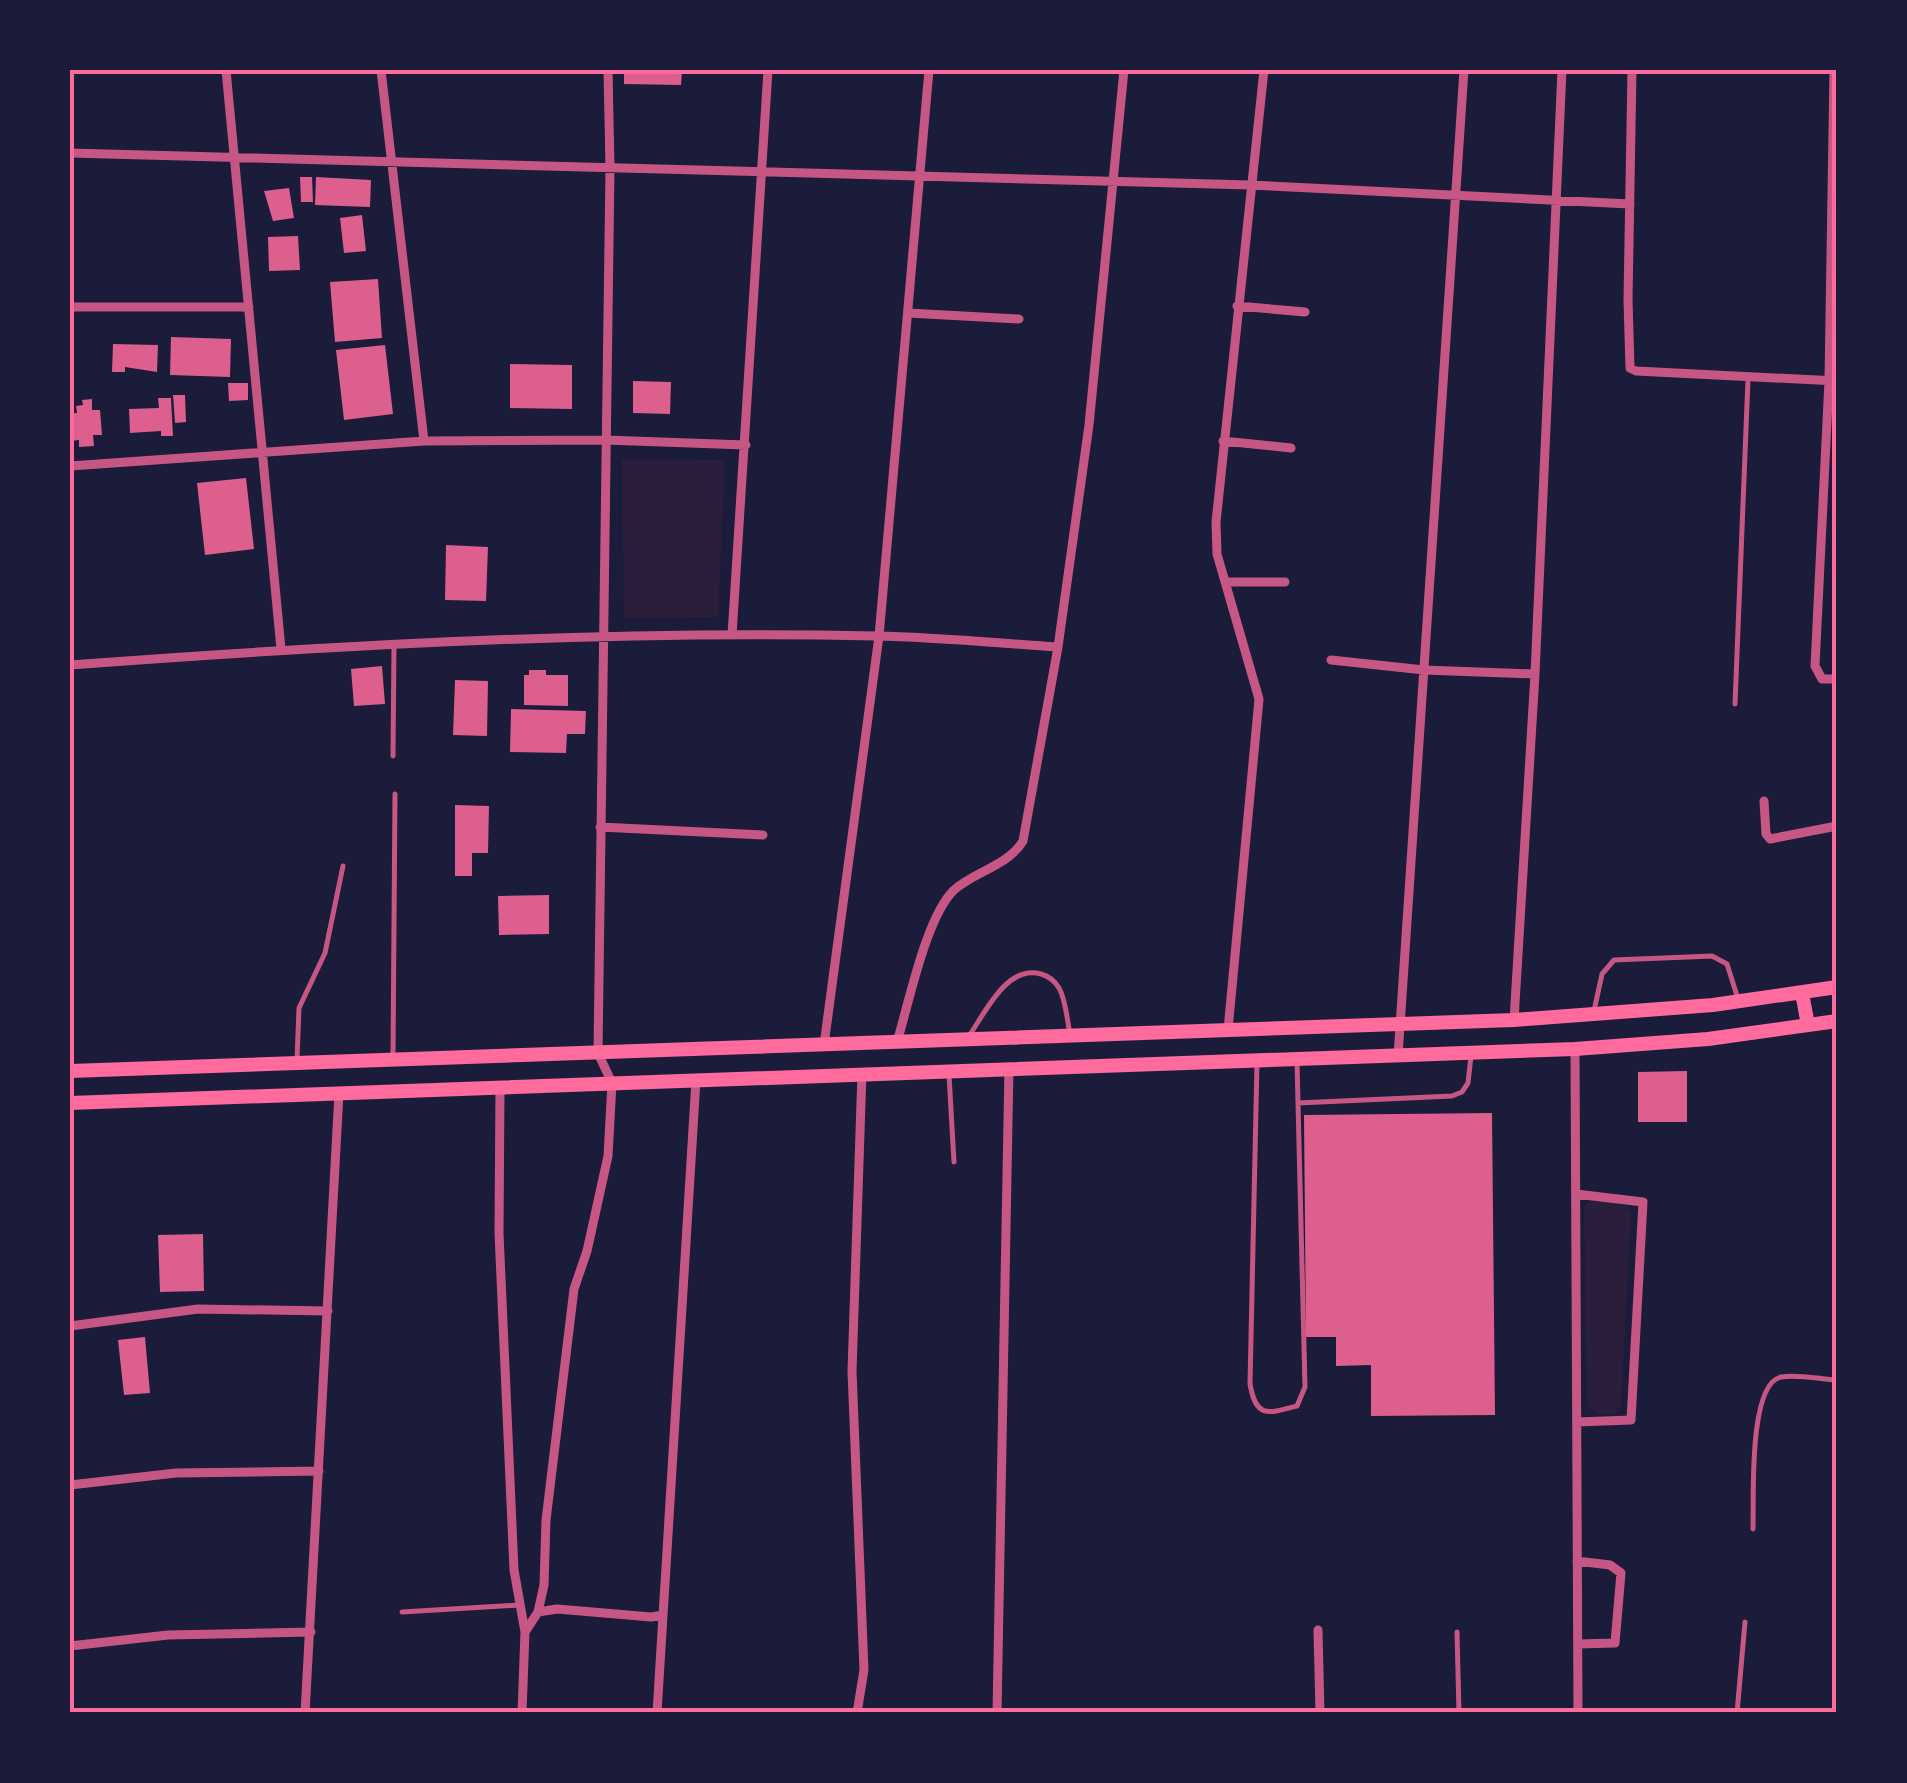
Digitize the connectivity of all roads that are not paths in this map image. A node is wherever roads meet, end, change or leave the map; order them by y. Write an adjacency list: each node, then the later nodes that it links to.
1 (226, 70): 13 (street)
2 (381, 70): 14 (street)
3 (608, 70): 15 (street)
4 (768, 70): 16 (street)
5 (928, 70): 17 (street)
6 (1124, 70): 18 (street)
7 (1264, 70): 19 (street)
8 (1464, 70): 20 (street)
9 (1562, 70): 21 (street)
10 (1632, 70): 22 (street)
11 (1834, 70): 30 (street)
12 (70, 153): 13 (street)
13 (235, 159): 14 (street); 25 (street)
14 (392, 164): 15 (street); 32 (street)
15 (610, 168): 16 (street); 31 (street)
16 (764, 174): 17 (street); 34 (street)
17 (920, 179): 18 (street); 27 (street)
18 (1112, 183): 19 (street); 44 (street)
19 (1250, 185): 20 (street); 23 (street)
20 (1456, 196): 21 (street); 48 (street)
21 (1556, 201): 22 (street); 49 (street)
22 (1630, 204): 29 (street)
23 (1237, 306): 26 (street); 33 (street)
24 (70, 307): 25 (street)
25 (248, 307): 36 (street)
26 (1304, 312)
27 (908, 313): 28 (street); 42 (street)
28 (1019, 319)
29 (1748, 378): 30 (street); 51 (lane)
30 (1833, 381): 50 (street)
31 (605, 440): 32 (street); 34 (street); 41 (street)
32 (424, 441): 36 (street)
33 (1223, 441): 35 (street); 38 (street)
34 (746, 444): 40 (street)
35 (1291, 448)
36 (264, 450): 37 (street); 45 (street)
37 (70, 466)
38 (1225, 582): 39 (street); 67 (street)
39 (1285, 582)
40 (732, 635): 41 (street); 42 (street)
41 (604, 636): 43 (street); 56 (street)
42 (878, 636): 44 (street); 72 (street)
43 (394, 645): 45 (street); 52 (lane)
44 (1058, 647): 71 (street)
45 (281, 650): 47 (street)
46 (1330, 660): 48 (street)
47 (70, 664)
48 (1424, 670): 49 (street); 65 (street)
49 (1535, 674): 63 (street)
50 (1833, 679)
51 (1735, 704)
52 (393, 756)
53 (394, 794): 78 (lane)
54 (1764, 801): 55 (street)
55 (1837, 826)
56 (600, 827): 57 (street); 74 (street)
57 (762, 835)
58 (343, 866): 80 (lane)
59 (1837, 987): 60 (main road)
60 (1802, 993): 61 (main road); 66 (main road)
61 (1738, 1002): 62 (main road); 62 (lane)
62 (1593, 1016): 63 (main road)
63 (1514, 1020): 65 (main road)
64 (1837, 1021): 66 (main road)
65 (1400, 1024): 67 (main road); 76 (street)
66 (1808, 1026): 73 (main road)
67 (1228, 1030): 68 (main road)
68 (1134, 1034): 69 (main road); 81 (main road)
69 (1070, 1036): 70 (main road); 70 (lane)
70 (966, 1040): 71 (main road); 84 (main road)
71 (897, 1042): 72 (main road)
72 (824, 1045): 74 (main road)
73 (1575, 1049): 75 (main road); 94 (street)
74 (598, 1053): 78 (main road); 88 (street)
75 (1472, 1053): 76 (main road); 92 (lane)
76 (1398, 1056): 77 (main road)
77 (1296, 1059): 79 (main road); 92 (lane)
78 (393, 1060): 80 (main road)
79 (1258, 1060): 81 (main road); 92 (lane)
80 (297, 1063): 85 (main road)
81 (1135, 1064): 82 (main road)
82 (1009, 1068): 84 (main road); 118 (street)
83 (949, 1070): 84 (main road); 86 (main road); 93 (lane)
84 (967, 1070)
85 (70, 1071)
86 (862, 1073): 87 (main road); 117 (street)
87 (696, 1080): 88 (main road); 106 (street)
88 (612, 1083): 89 (main road); 105 (street)
89 (500, 1086): 90 (main road); 103 (street)
90 (340, 1093): 91 (main road); 95 (street)
91 (70, 1103)
92 (1298, 1104)
93 (954, 1162)
94 (1576, 1194): 98 (street); 98 (street)
95 (328, 1310): 96 (street); 99 (street)
96 (70, 1326)
97 (1837, 1380): 101 (lane)
98 (1577, 1422): 102 (street)
99 (319, 1471): 100 (street); 109 (street)
100 (70, 1485)
101 (1753, 1529)
102 (1578, 1560): 112 (street); 112 (street)
103 (520, 1606): 104 (lane); 110 (street)
104 (402, 1612)
105 (538, 1612): 106 (street); 110 (street)
106 (662, 1615): 116 (street)
107 (1745, 1622): 122 (lane)
108 (1318, 1630): 119 (street)
109 (311, 1632): 113 (street); 114 (street)
110 (525, 1632): 115 (street)
111 (1457, 1632): 120 (lane)
112 (1578, 1644): 121 (street)
113 (70, 1646)
114 (305, 1713)
115 (522, 1713)
116 (657, 1713)
117 (857, 1713)
118 (997, 1713)
119 (1320, 1713)
120 (1459, 1713)
121 (1578, 1713)
122 (1738, 1713)

